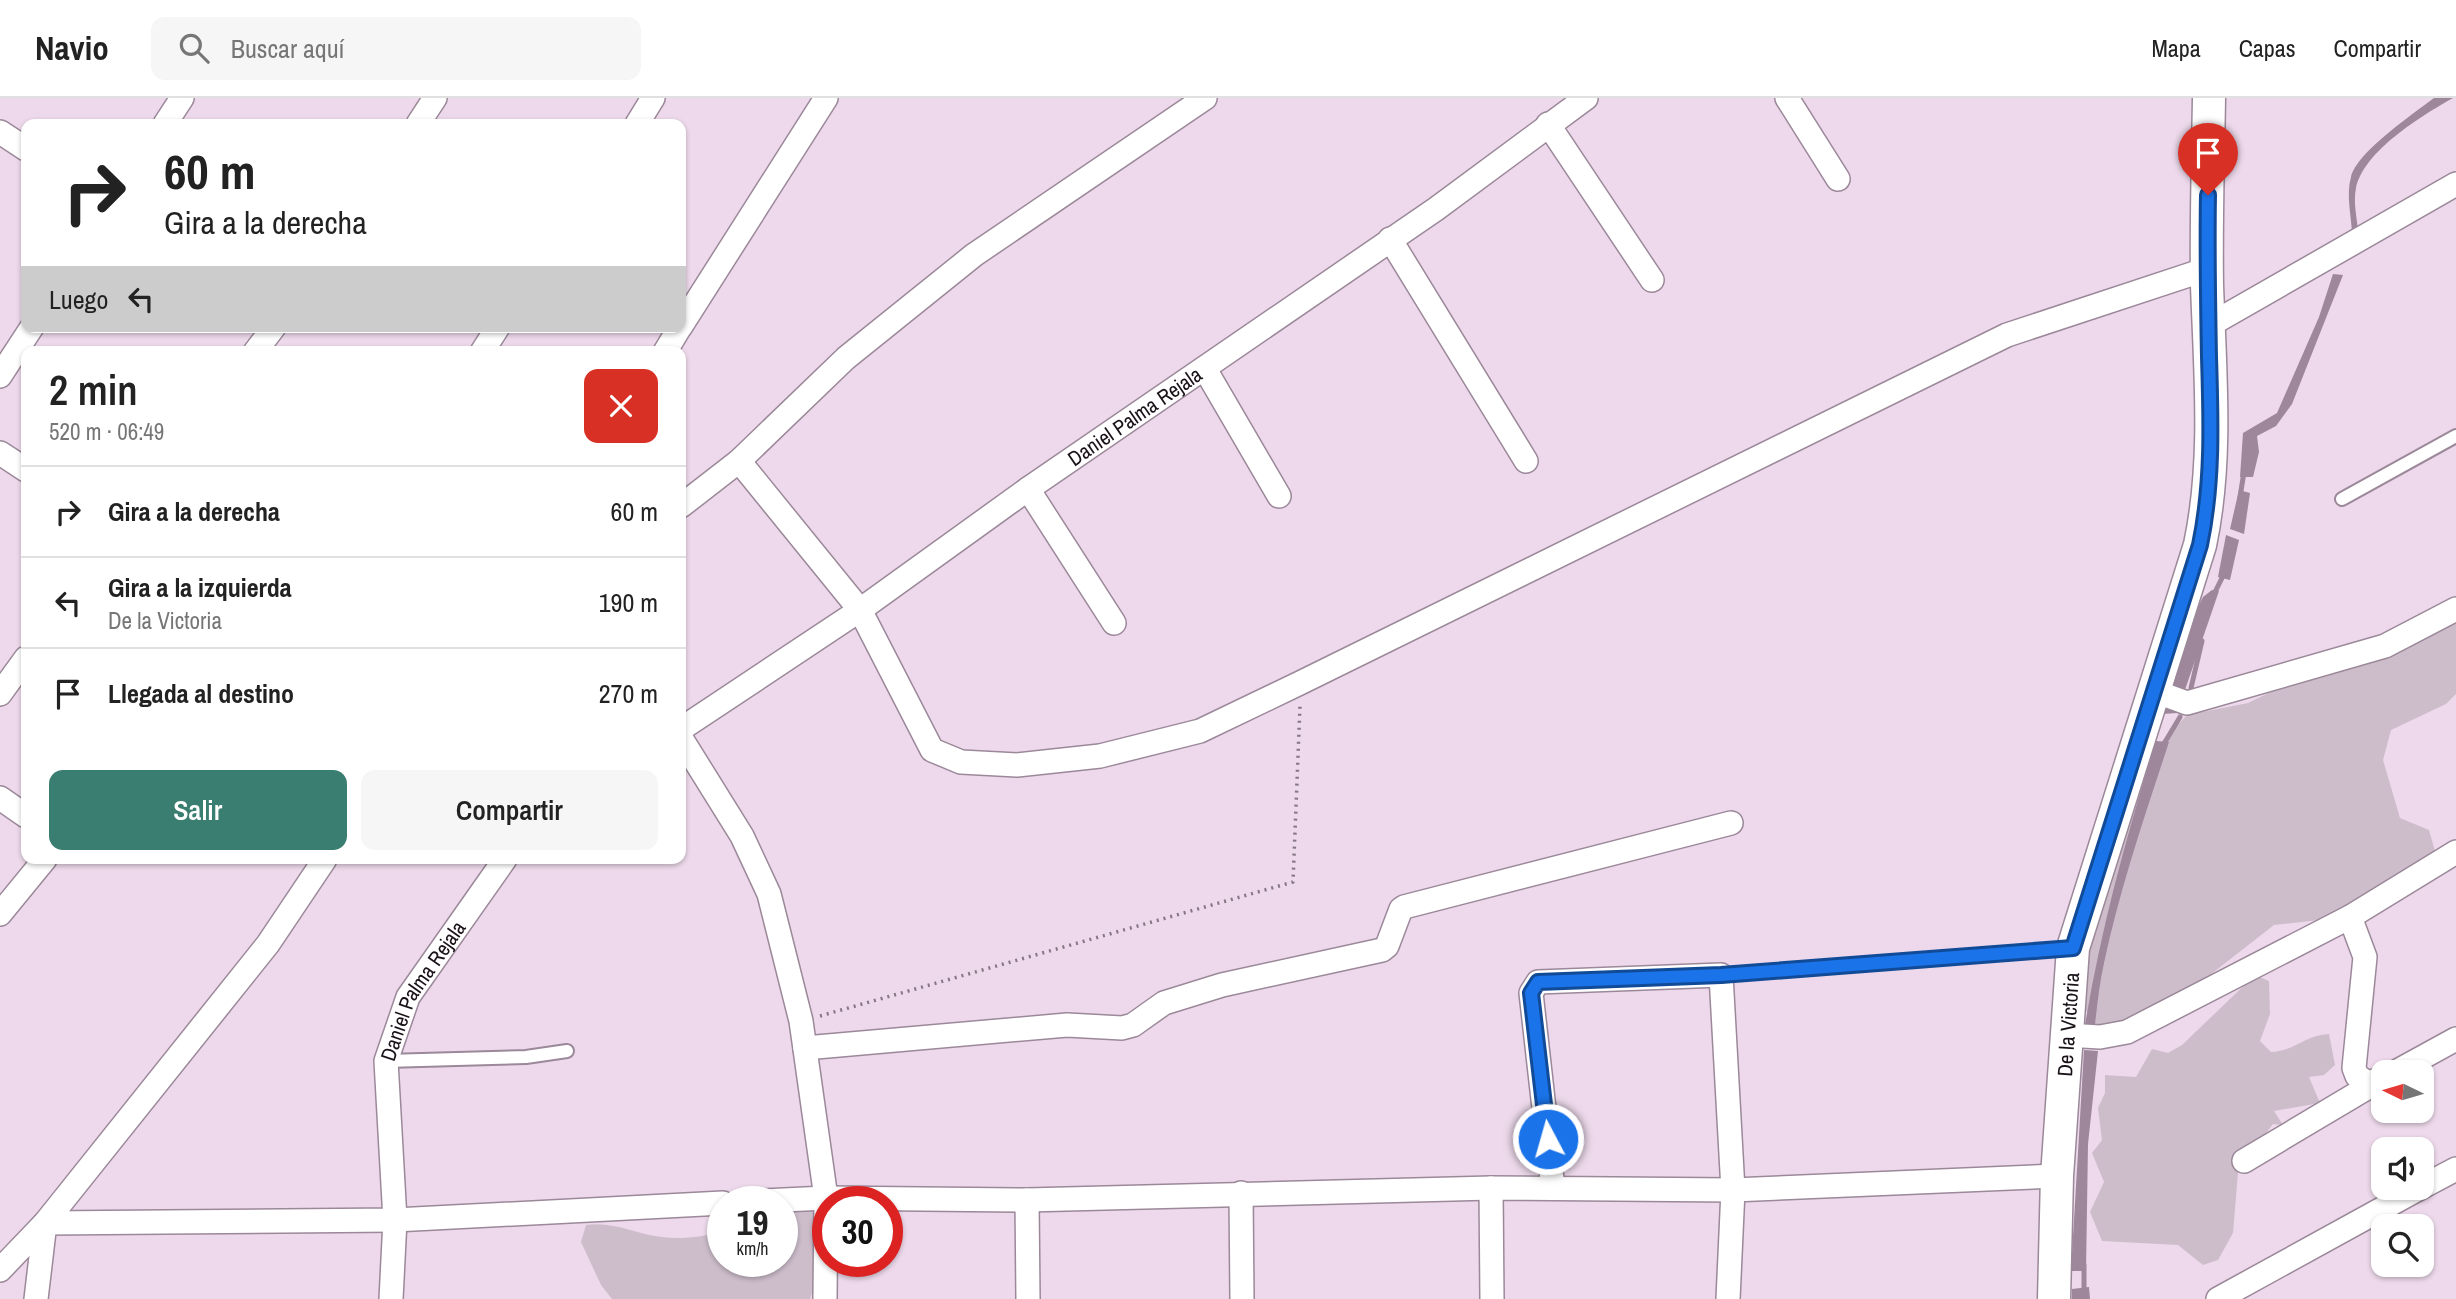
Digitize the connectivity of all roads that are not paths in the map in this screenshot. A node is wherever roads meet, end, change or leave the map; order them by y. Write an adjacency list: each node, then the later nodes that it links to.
1 (182, 98): 9 (street)
2 (435, 98): 10 (street)
3 (653, 98): 11 (street)
4 (826, 98): 20 (street)
5 (1205, 98): 27 (street)
6 (1586, 98): 12 (street, Daniel Palma Rejala)
7 (1787, 98): 15 (street)
8 (2209, 98): 18 (main road, De la Victoria)
9 (168, 119)
10 (421, 119)
11 (639, 119)
12 (1548, 124): 17 (street, Daniel Palma Rejala); 19 (street)
13 (0, 132): 14 (street)
14 (21, 146)
15 (1838, 179)
16 (2456, 184): 21 (street)
17 (1390, 239): 23 (street, Daniel Palma Rejala); 28 (street)
18 (2207, 269): 21 (main road, De la Victoria); 35 (street)
19 (1652, 280)
20 (686, 318)
21 (2208, 326): 38 (main road, De la Victoria)
22 (28, 333): 24 (street)
23 (1205, 369): 30 (street, Daniel Palma Rejala); 31 (street)
24 (0, 376)
25 (2456, 436): 32 (lane)
26 (0, 453): 29 (street)
27 (738, 461): 33 (street); 35 (street)
28 (1526, 461)
29 (21, 467)
30 (1028, 489): 35 (street, Daniel Palma Rejala); 36 (street)
31 (1279, 496)
32 (2342, 499)
33 (686, 502)
34 (2456, 609): 38 (street)
35 (860, 610): 40 (street, Daniel Palma Rejala)
36 (1114, 622)
37 (21, 665): 39 (street)
38 (2154, 691): 51 (main road, De la Victoria)
39 (0, 694)
40 (686, 726)
41 (686, 746): 55 (street)
42 (0, 798): 43 (street)
43 (21, 813)
44 (1731, 823): 55 (street)
45 (2456, 852): 50 (street)
46 (41, 864): 49 (street)
47 (322, 864): 75 (street)
48 (502, 864): 58 (street, Daniel Palma Rejala)
49 (0, 914)
50 (2350, 917): 53 (street); 59 (street)
51 (2073, 948): 52 (lane); 53 (main road, De la Victoria)
52 (1721, 975): 67 (street); 68 (street)
53 (2066, 1035): 63 (main road, De la Victoria)
54 (2456, 1039): 57 (street)
55 (805, 1048): 65 (street)
56 (567, 1051): 58 (lane)
57 (2417, 1060)
58 (386, 1061): 74 (street, Daniel Palma Rejala)
59 (2371, 1082)
60 (2371, 1086): 61 (street)
61 (2245, 1161)
62 (2456, 1169): 64 (street)
63 (2057, 1175): 68 (street); 85 (main road, De la Victoria)
64 (2434, 1181)
65 (824, 1186)
66 (1491, 1188): 67 (street); 69 (street); 83 (street)
67 (1553, 1188): 68 (street)
68 (1733, 1190): 84 (street)
69 (1241, 1193): 71 (street); 82 (street)
70 (903, 1199): 71 (street)
71 (1027, 1200): 81 (street)
72 (2399, 1200): 86 (street)
73 (707, 1204): 74 (street)
74 (395, 1220): 75 (street); 79 (street, Daniel Palma Rejala)
75 (45, 1223): 76 (street); 78 (street)
76 (0, 1270)
77 (825, 1277): 80 (street)
78 (36, 1299)
79 (391, 1299)
80 (825, 1299)
81 (1028, 1299)
82 (1242, 1299)
83 (1492, 1299)
84 (1728, 1299)
85 (2054, 1299)
86 (2218, 1299)

